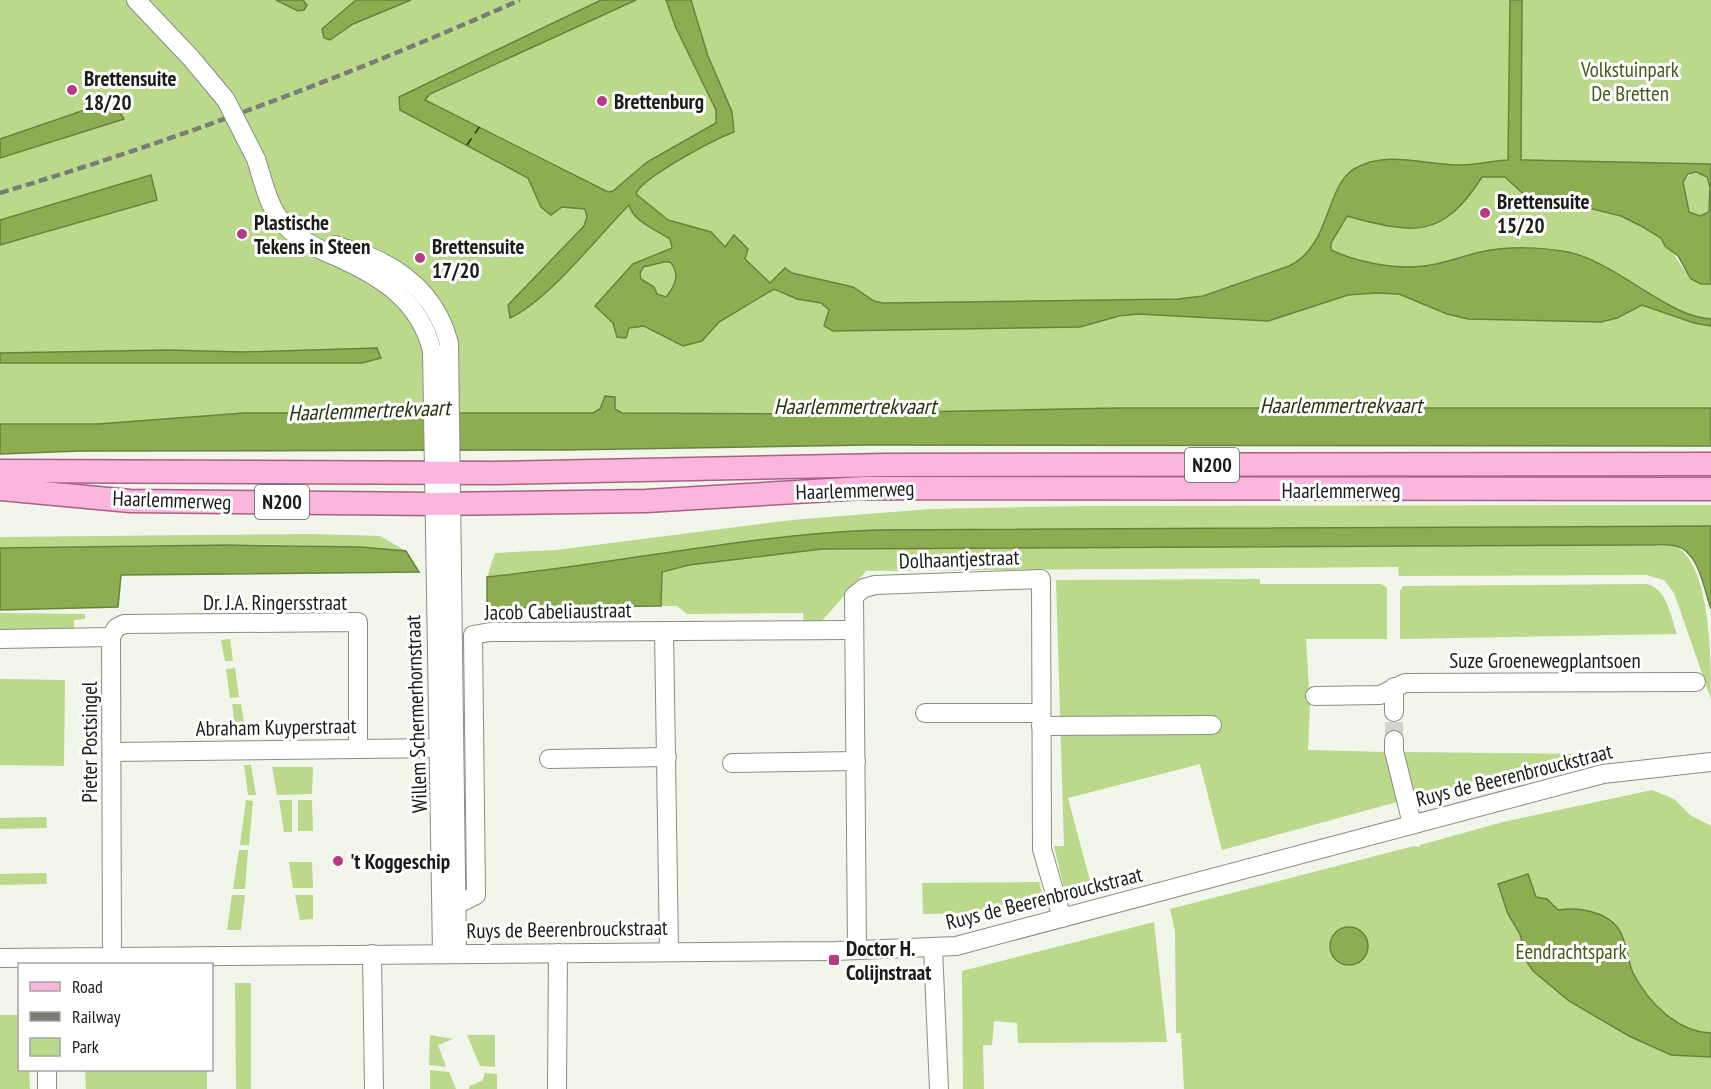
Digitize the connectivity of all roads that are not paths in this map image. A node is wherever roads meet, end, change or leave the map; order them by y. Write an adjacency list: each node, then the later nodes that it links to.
1 (136, 0): 2 (street, Willem Schermerhornstraat, bridge)
2 (443, 464): 3 (main road, Haarlemmerweg / N200); 4 (main road, Haarlemmerweg / N200); 7 (street, Willem Schermerhornstraat)
3 (1711, 464)
4 (0, 471)
5 (0, 489): 7 (main road, Haarlemmerweg / N200)
6 (1711, 489): 7 (main road, Haarlemmerweg / N200)
7 (443, 504): 21 (street, Willem Schermerhornstraat); 29 (street, Willem Schermerhornstraat)
8 (853, 630): 9 (street, Jacob Cabeliaustraat); 17 (street, Dolhaantjestraat); 25 (street)
9 (664, 631): 23 (street); 29 (street, Jacob Cabeliaustraat)
10 (111, 637): 11 (street); 20 (street, Dr. J.A. Ringersstraat); 22 (street, Pieter Postsingel)
11 (0, 639)
12 (1696, 682): 13 (street, Suze Groenewegplantsoen)
13 (1394, 687): 14 (street, Suze Groenewegplantsoen); 15 (street)
14 (1315, 696)
15 (1394, 712)
16 (925, 713): 17 (street)
17 (1041, 719): 18 (street); 30 (street, Dolhaantjestraat)
18 (1212, 725)
19 (1394, 740): 28 (street)
20 (357, 748): 21 (street, Abraham Kuyperstraat); 22 (street, Abraham Kuyperstraat)
21 (441, 748): 29 (street, Willem Schermerhornstraat)
22 (112, 752): 37 (street, Pieter Postsingel)
23 (667, 757): 24 (street); 33 (street)
24 (549, 759)
25 (856, 761): 27 (street); 32 (street)
26 (1711, 762): 28 (street, Ruys de Beerenbrouckstraat)
27 (732, 763)
28 (1412, 824): 30 (street, Ruys de Beerenbrouckstraat)
29 (449, 904): 34 (street, Willem Schermerhornstraat)
30 (1062, 918): 31 (street, Ruys de Beerenbrouckstraat)
31 (933, 948): 32 (street, Ruys de Beerenbrouckstraat); 44 (street)
32 (857, 950): 33 (street, Ruys de Beerenbrouckstraat)
33 (669, 951): 35 (street, Ruys de Beerenbrouckstraat)
34 (450, 953): 35 (street, Ruys de Beerenbrouckstraat); 36 (street, Ruys de Beerenbrouckstraat)
35 (558, 953): 43 (street)
36 (372, 954): 37 (street, Ruys de Beerenbrouckstraat); 42 (street)
37 (112, 957): 39 (street)
38 (0, 958): 39 (street)
39 (45, 961)
40 (47, 1071): 41 (street)
41 (47, 1089)
42 (374, 1089)
43 (557, 1089)
44 (939, 1089)

